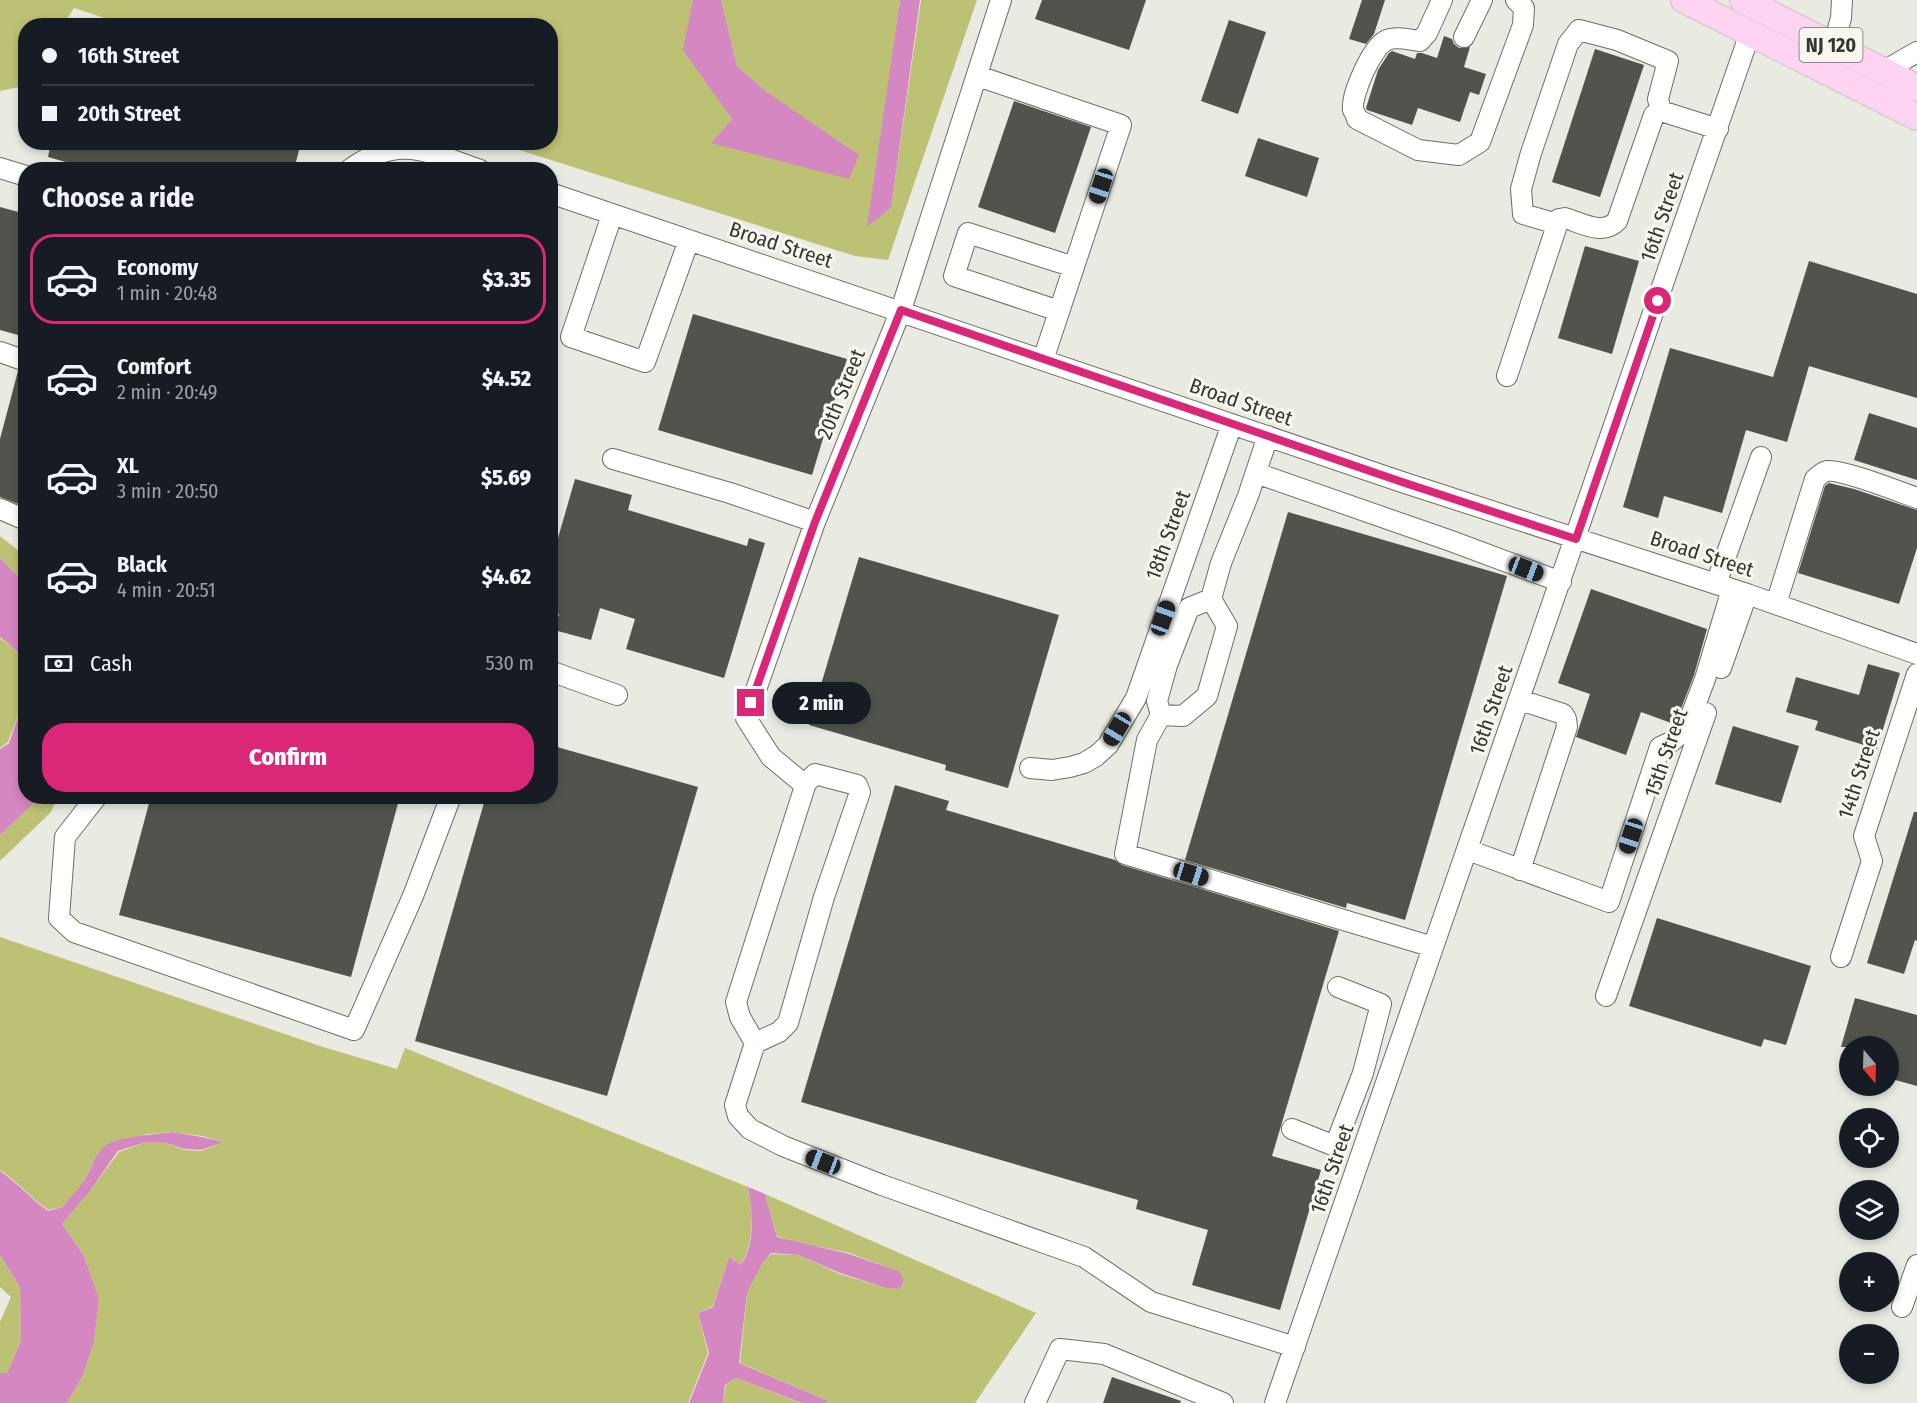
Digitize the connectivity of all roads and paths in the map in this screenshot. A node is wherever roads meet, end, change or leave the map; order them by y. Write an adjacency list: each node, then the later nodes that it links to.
1 (1001, 0): 13 (street, 20th Street)
2 (1442, 0): 4 (street)
3 (1482, 0): 9 (street)
4 (1516, 0)
5 (1684, 0): 8 (main road, NJ 120)
6 (1743, 0): 10 (main road, NJ 120)
7 (1842, 0): 10 (street)
8 (1750, 33): 16 (main road, NJ 120); 17 (street, 16th Street)
9 (1464, 37)
10 (1833, 46): 12 (main road, NJ 120)
11 (1917, 52): 12 (street)
12 (1884, 71): 14 (main road, NJ 120)
13 (978, 76): 28 (street); 29 (street, 20th Street)
14 (1917, 88)
15 (1661, 111): 17 (street); 26 (street); 26 (street)
16 (1917, 117)
17 (1718, 129): 44 (street, 16th Street)
18 (388, 150): 20 (street)
19 (422, 150): 21 (street)
20 (359, 162)
21 (457, 162)
22 (0, 168): 23 (street)
23 (18, 174)
24 (558, 196): 25 (street, Broad Street)
25 (612, 215): 27 (street, Broad Street); 27 (street)
26 (1557, 224): 34 (street)
27 (689, 240): 29 (street, Broad Street)
28 (1074, 267): 30 (street); 30 (street)
29 (901, 310): 33 (street, Broad Street); 43 (street, 20th Street)
30 (1059, 311): 33 (street)
31 (0, 352): 32 (street)
32 (18, 358)
33 (1043, 360): 35 (street, Broad Street)
34 (1508, 376)
35 (1232, 424): 36 (street, Broad Street); 55 (street, 18th Street)
36 (1268, 436): 39 (street); 44 (street, Broad Street)
37 (1761, 458): 46 (street)
38 (613, 459): 43 (street)
39 (1256, 473): 45 (street); 47 (street)
40 (1917, 498): 48 (street)
41 (0, 508): 42 (street)
42 (18, 516)
43 (815, 522): 56 (street, 20th Street)
44 (1576, 539): 45 (street, 16th Street); 46 (street, Broad Street)
45 (1561, 582): 53 (street, 16th Street)
46 (1732, 589): 48 (street, Broad Street); 60 (street); 64 (street, 15th Street)
47 (1211, 599): 54 (street); 54 (street)
48 (1776, 604): 49 (street, Broad Street)
49 (1917, 654)
50 (558, 674): 52 (street)
51 (1917, 674): 62 (street, 14th Street)
52 (617, 695)
53 (1520, 700): 59 (street, 16th Street); 60 (street)
54 (1161, 715): 61 (street)
55 (1030, 768)
56 (805, 785): 65 (street); 65 (street)
57 (91, 804): 58 (street)
58 (448, 804)
59 (1468, 850): 60 (street); 61 (street, 16th Street)
60 (1520, 870)
61 (1433, 947): 67 (street, 16th Street)
62 (1841, 957)
63 (1338, 987): 66 (street)
64 (1606, 996)
65 (755, 1043): 71 (street)
66 (1363, 1073): 67 (street); 68 (street)
67 (1387, 1083): 71 (street, 16th Street)
68 (1292, 1129)
69 (1917, 1265): 70 (street)
70 (1902, 1307)
71 (1295, 1347): 74 (street, 16th Street)
72 (1035, 1403): 73 (street)
73 (1222, 1403)
74 (1275, 1403)

